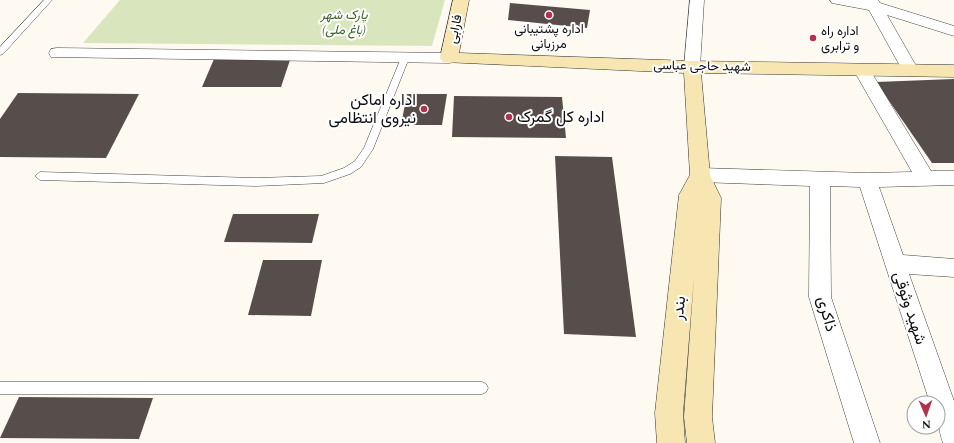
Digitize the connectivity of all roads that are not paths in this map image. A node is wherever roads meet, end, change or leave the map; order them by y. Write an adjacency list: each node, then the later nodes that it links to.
1 (48, 0): 7 (lane)
2 (461, 0): 10 (street, فارابی)
3 (697, 0): 11 (street)
4 (837, 0): 5 (street)
5 (872, 3): 6 (street); 13 (street)
6 (954, 31)
7 (0, 52)
8 (57, 54): 9 (street)
9 (405, 58): 10 (street); 16 (lane)
10 (450, 58): 11 (street, شهید حاجی عباسی)
11 (692, 67): 12 (street, شهید حاجی عباسی); 15 (street, بندر)
12 (861, 70): 13 (street, شهید حاجی عباسی); 19 (street)
13 (911, 71): 14 (street, شهید حاجی عباسی)
14 (954, 71)
15 (700, 175): 18 (street); 26 (street, بندر); 27 (street, بندر)
16 (40, 176)
17 (954, 178): 19 (street)
18 (820, 179): 20 (street); 28 (street, ذاکری)
19 (926, 179): 20 (street)
20 (867, 180): 21 (street, شهید وثوقی)
21 (895, 264): 22 (street); 25 (street, شهید وثوقی)
22 (954, 268)
23 (0, 388): 24 (lane)
24 (482, 388)
25 (954, 437)
26 (671, 443)
27 (700, 443)
28 (867, 443)

